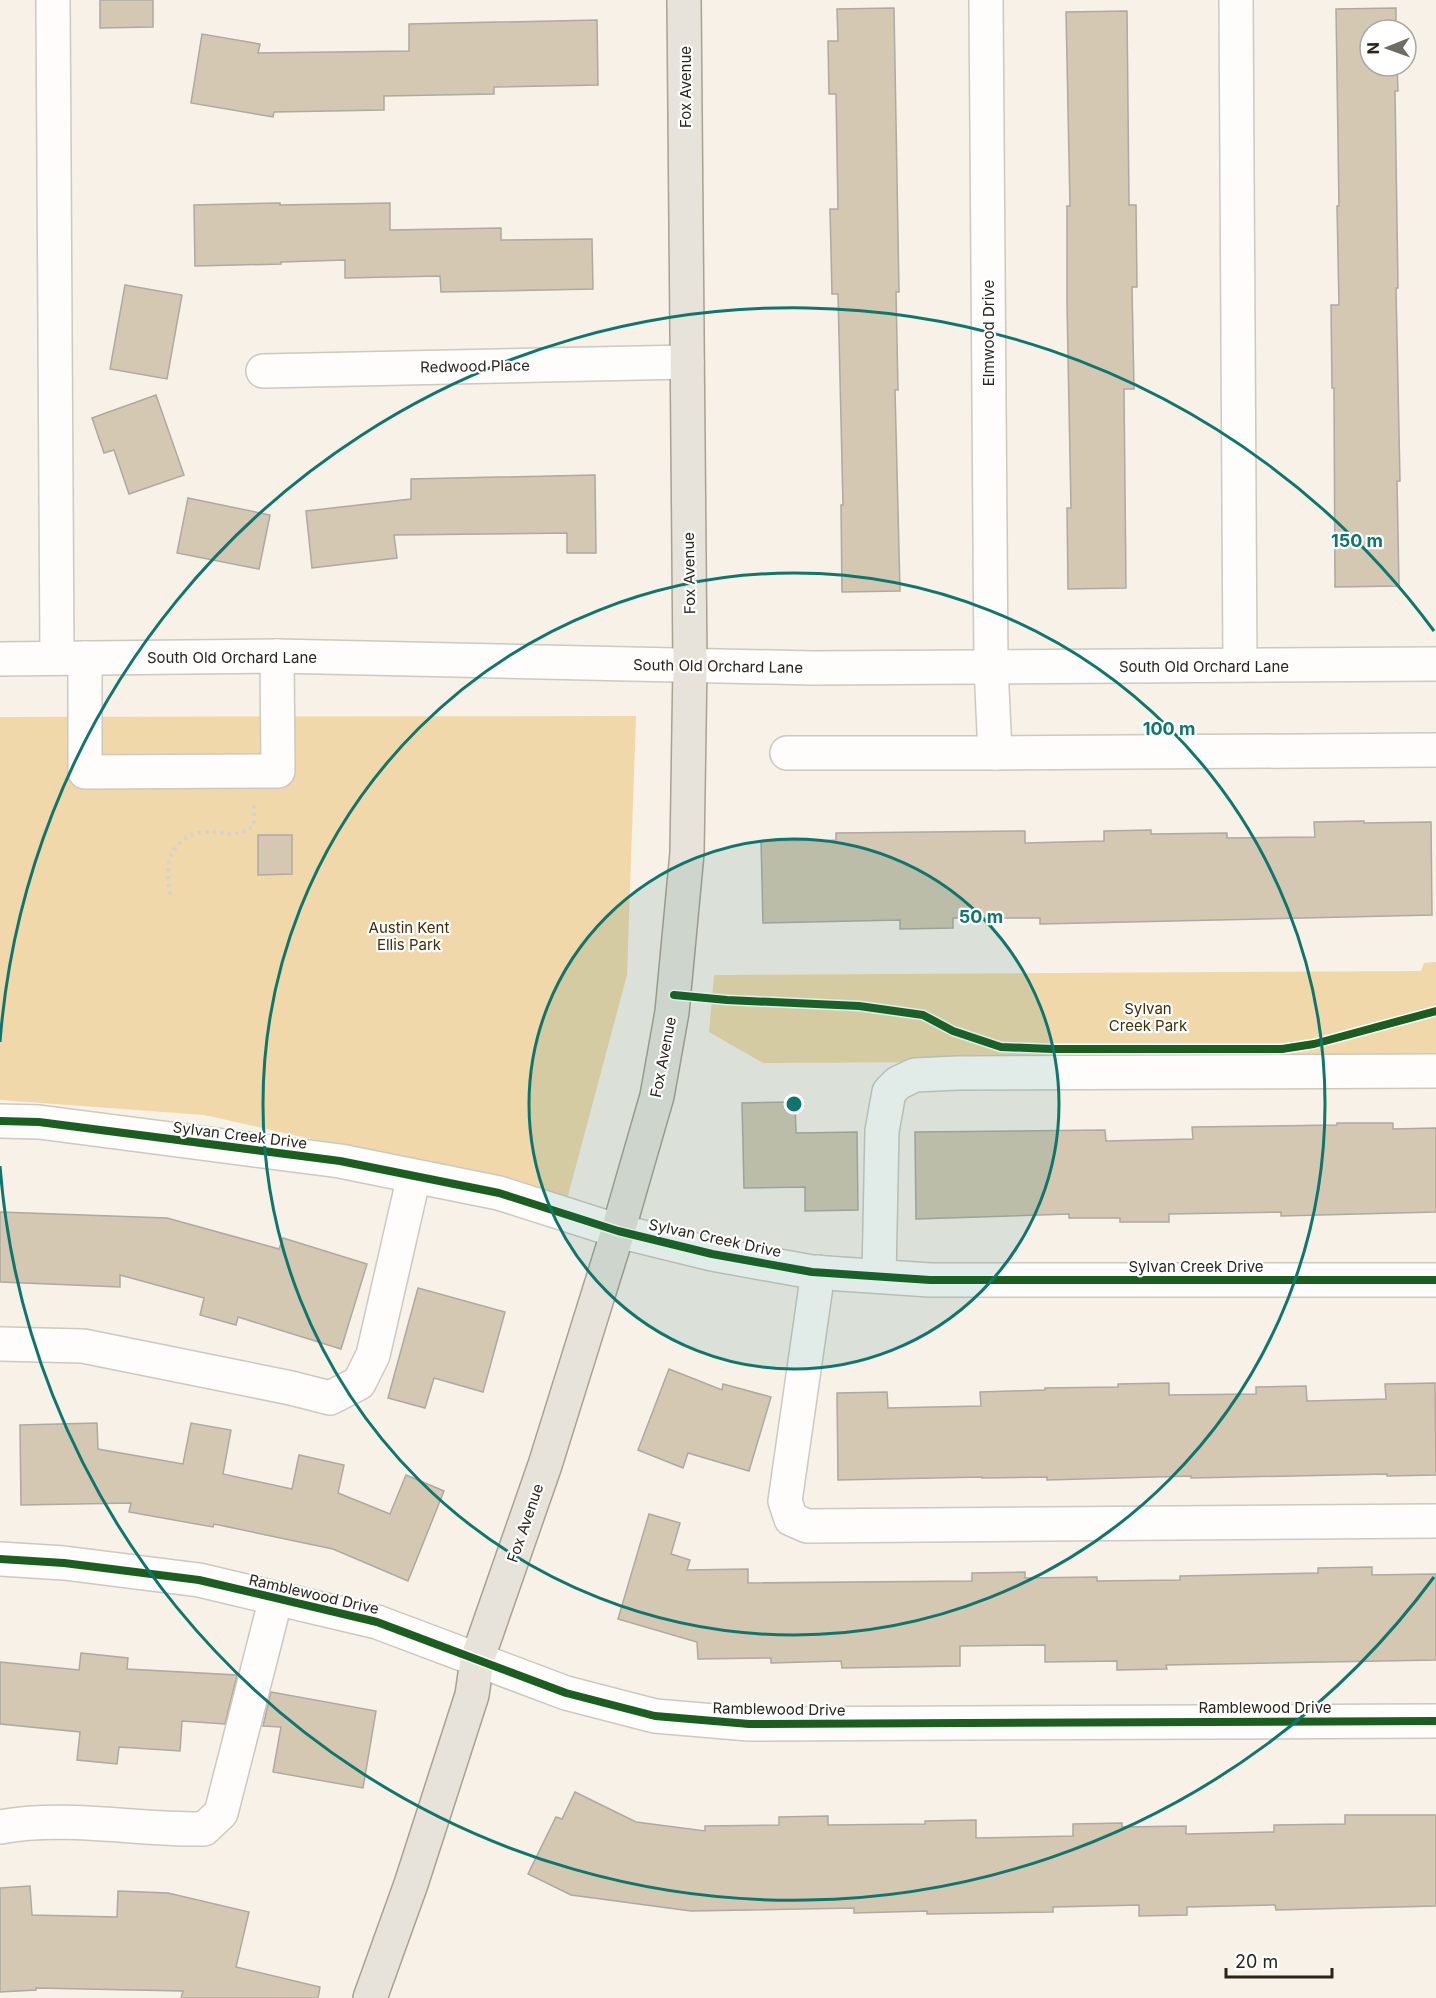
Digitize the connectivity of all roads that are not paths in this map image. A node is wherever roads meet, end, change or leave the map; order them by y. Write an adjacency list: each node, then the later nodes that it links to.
1 (53, 0): 9 (street)
2 (684, 0): 5 (main road, Fox Avenue)
3 (986, 0): 13 (street, Elmwood Drive)
4 (1236, 0): 12 (street)
5 (687, 362): 6 (street, Redwood Place); 11 (main road, Fox Avenue)
6 (263, 370)
7 (278, 656): 9 (street, South Old Orchard Lane); 9 (street); 11 (street, South Old Orchard Lane)
8 (0, 658): 9 (street, South Old Orchard Lane)
9 (71, 658)
10 (1436, 664): 12 (street, South Old Orchard Lane)
11 (690, 665): 13 (street, South Old Orchard Lane); 20 (main road, Fox Avenue)
12 (1240, 665): 13 (street, South Old Orchard Lane)
13 (991, 667): 16 (street, Elmwood Drive)
14 (1436, 750): 16 (street)
15 (787, 753): 16 (street)
16 (995, 753)
17 (1436, 1071): 22 (street)
18 (0, 1121): 19 (street, Sylvan Creek Drive)
19 (414, 1176): 20 (street, Sylvan Creek Drive); 24 (street)
20 (618, 1231): 21 (street, Sylvan Creek Drive); 28 (main road, Fox Avenue)
21 (818, 1272): 22 (street, Sylvan Creek Drive); 25 (street)
22 (879, 1276): 23 (street, Sylvan Creek Drive)
23 (1436, 1280)
24 (0, 1344)
25 (1436, 1521)
26 (0, 1559): 27 (street, Ramblewood Drive)
27 (276, 1598): 28 (street, Ramblewood Drive); 30 (street)
28 (477, 1660): 29 (street, Ramblewood Drive); 31 (main road, Fox Avenue)
29 (1436, 1721)
30 (0, 1827)
31 (370, 1998)

